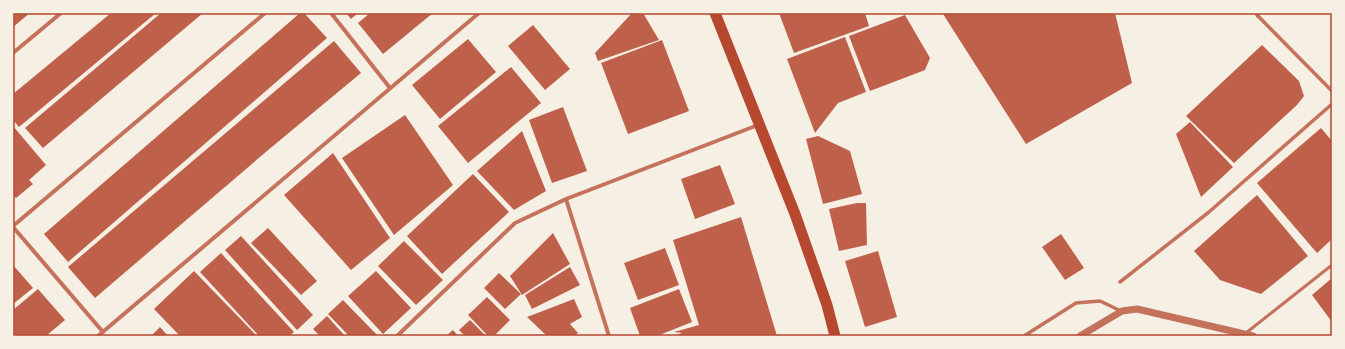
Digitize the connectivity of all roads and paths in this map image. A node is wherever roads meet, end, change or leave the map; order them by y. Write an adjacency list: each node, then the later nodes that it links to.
1 (61, 13): 7 (street)
2 (265, 13): 13 (street)
3 (331, 13): 8 (street)
4 (479, 13): 8 (street)
5 (715, 13): 11 (highway)
6 (1257, 15): 9 (street)
7 (13, 53)
8 (390, 88): 17 (street)
9 (1332, 91)
10 (1332, 104): 15 (street)
11 (758, 124): 12 (street); 22 (highway)
12 (566, 199): 19 (street); 21 (street)
13 (13, 227): 17 (street)
14 (1332, 265): 18 (lane)
15 (1120, 282)
16 (1122, 311): 18 (street); 23 (street); 24 (street)
17 (103, 332): 20 (street)
18 (1245, 334): 25 (street)
19 (608, 335)
20 (98, 336)
21 (397, 336)
22 (835, 336)
23 (1024, 336)
24 (1080, 336)
25 (1253, 336)

